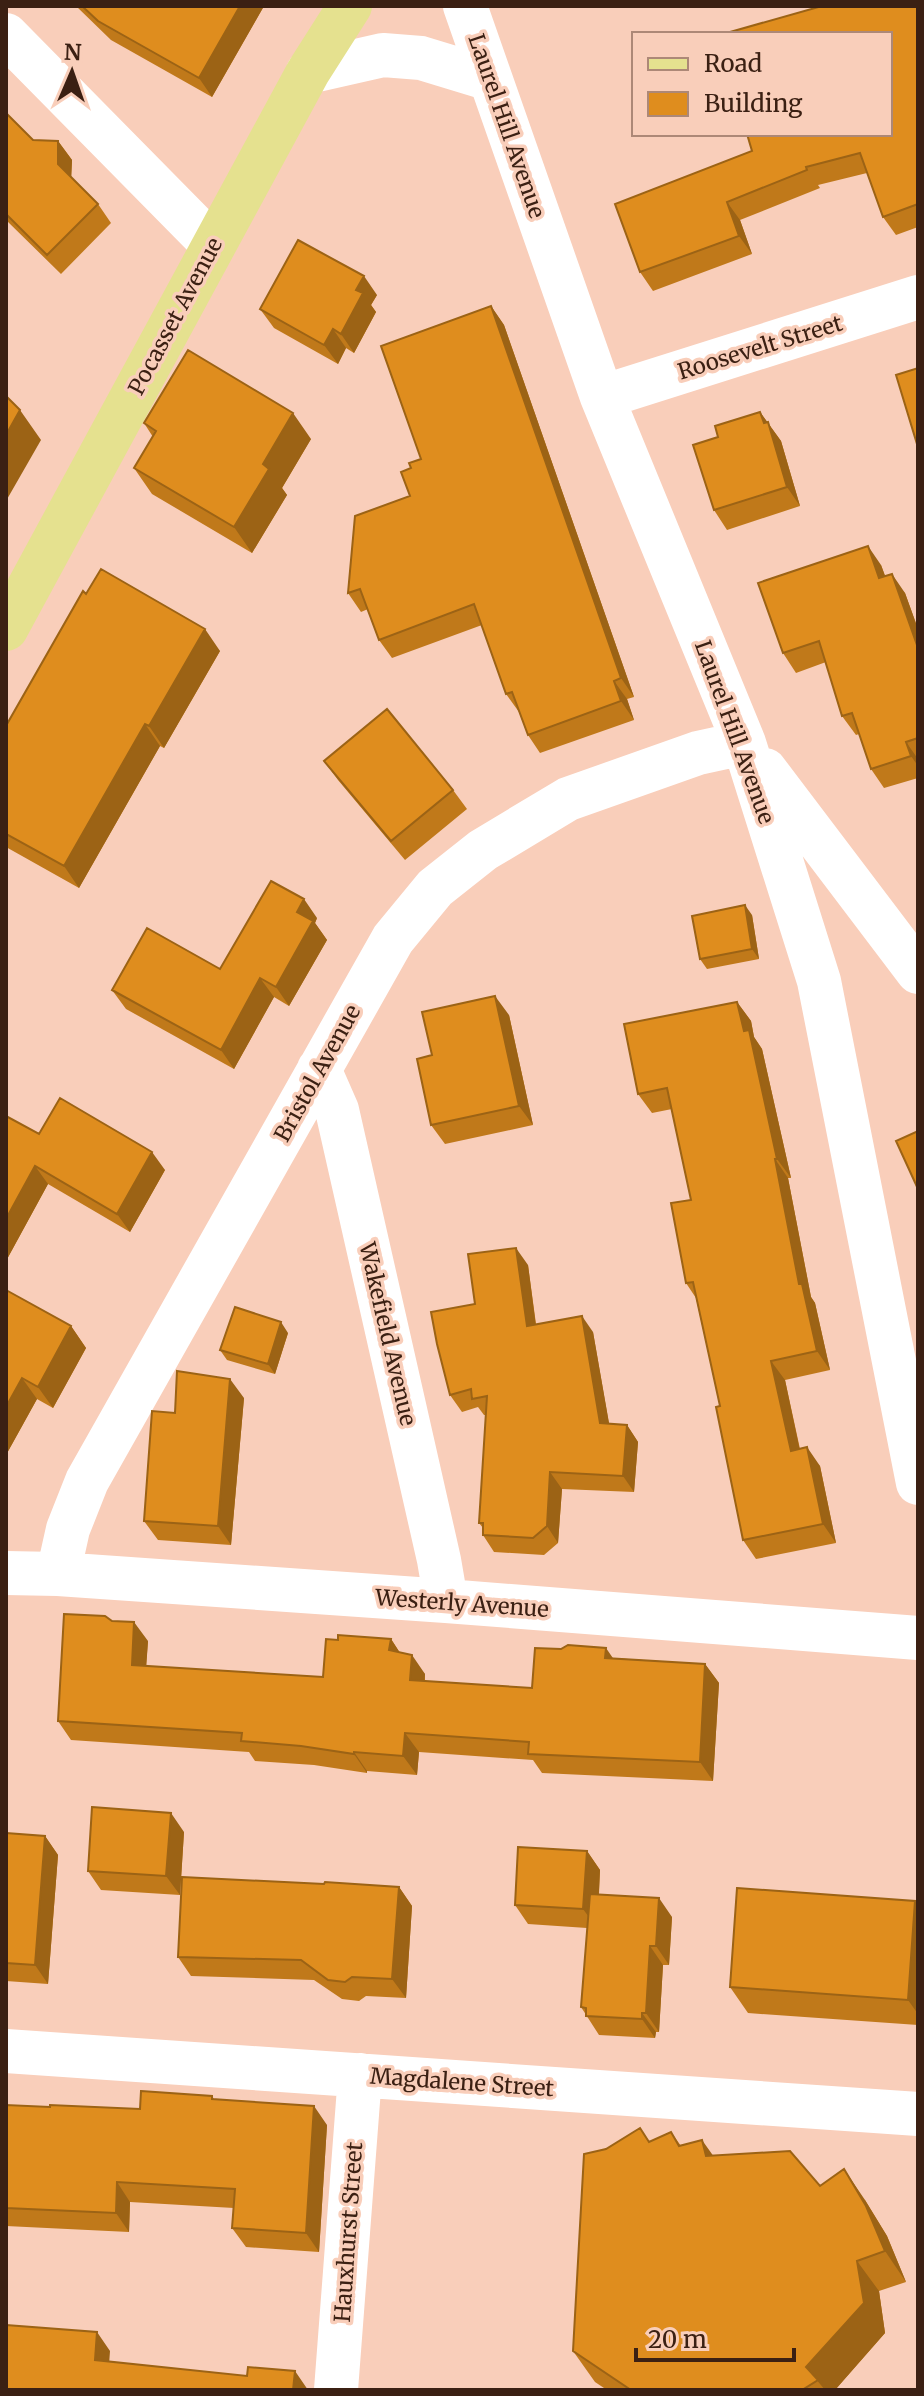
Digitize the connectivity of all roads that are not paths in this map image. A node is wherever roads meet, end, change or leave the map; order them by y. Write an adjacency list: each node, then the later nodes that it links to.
1 (350, 6): 4 (main road, Pocasset Avenue)
2 (465, 6): 5 (street, Laurel Hill Avenue)
3 (6, 35): 6 (street)
4 (308, 72): 5 (street); 6 (main road, Pocasset Avenue)
5 (490, 79): 8 (street, Laurel Hill Avenue)
6 (213, 245): 9 (main road, Pocasset Avenue)
7 (918, 297): 8 (street, Roosevelt Street)
8 (602, 397): 10 (street, Laurel Hill Avenue)
9 (6, 629)
10 (744, 743): 11 (street); 13 (street, Bristol Avenue); 14 (street, Laurel Hill Avenue)
11 (903, 926): 12 (street)
12 (918, 972)
13 (319, 1069): 16 (street, Bristol Avenue); 17 (street, Wakefield Avenue)
14 (918, 1483)
15 (6, 1573): 16 (street, Westerly Avenue)
16 (58, 1574): 17 (street, Westerly Avenue)
17 (446, 1601): 18 (street, Westerly Avenue)
18 (918, 1638)
19 (6, 2051): 20 (street, Magdalene Street)
20 (360, 2075): 21 (street, Magdalene Street); 22 (street, Hauxhurst Street)
21 (918, 2114)
22 (336, 2390)

